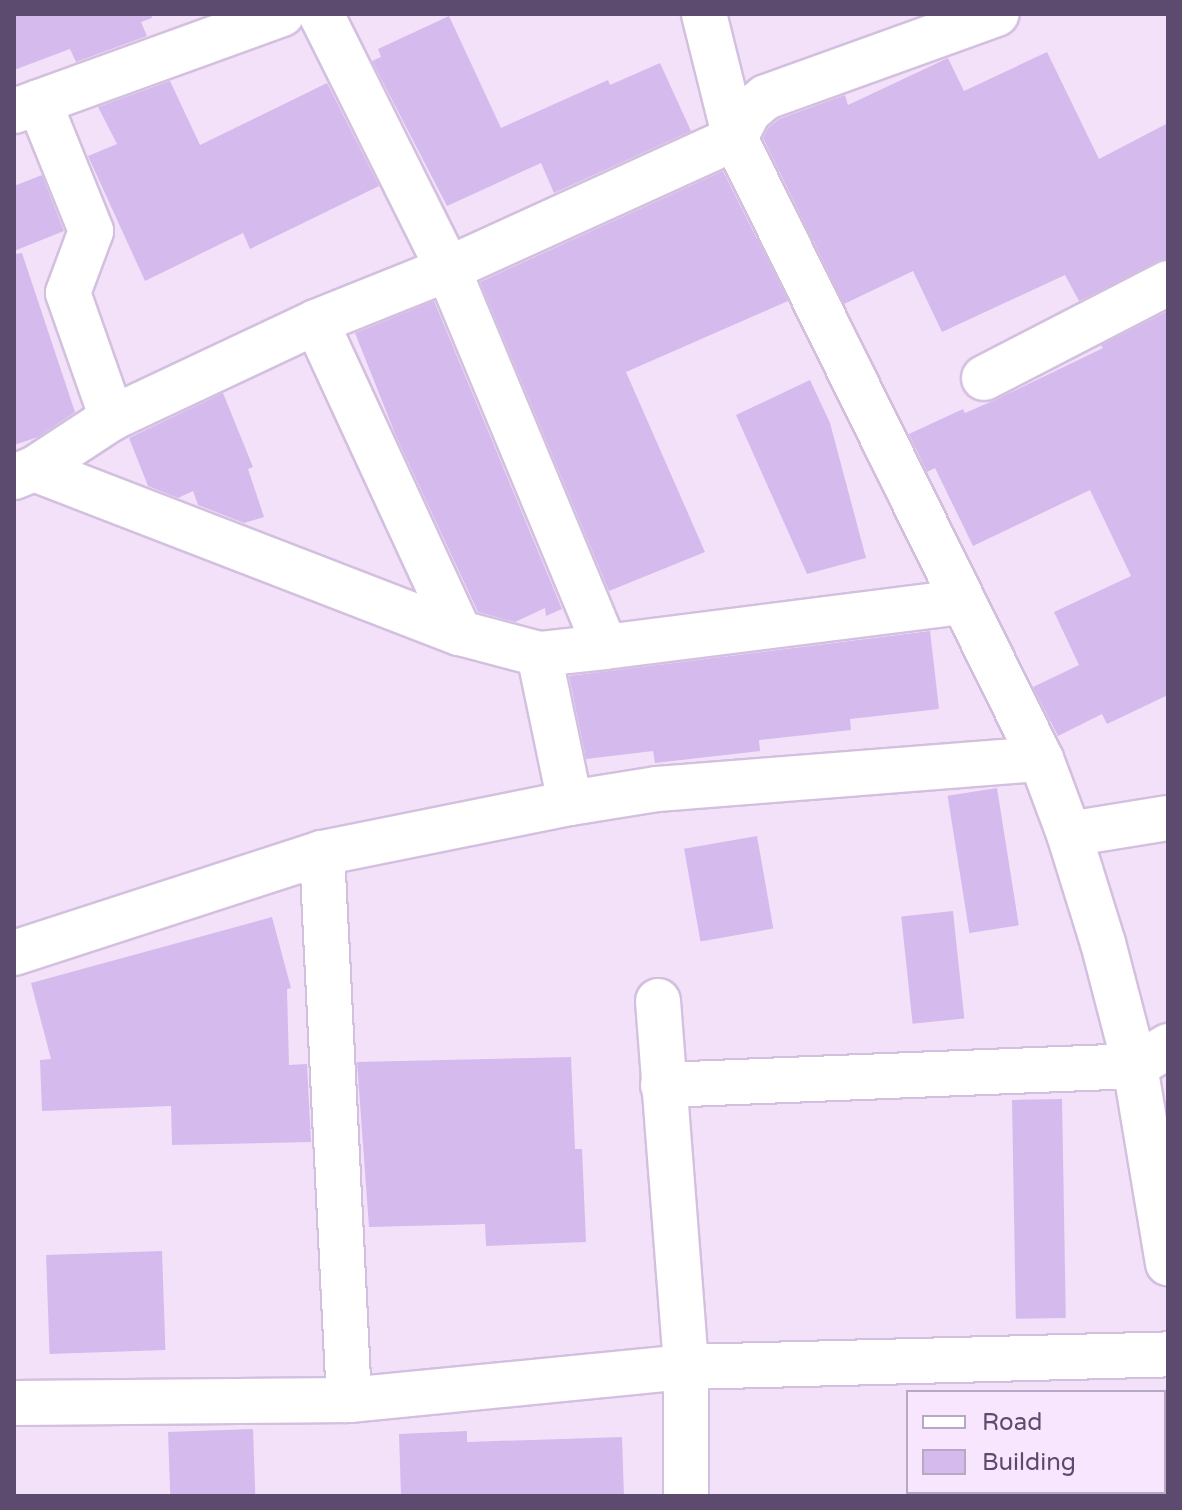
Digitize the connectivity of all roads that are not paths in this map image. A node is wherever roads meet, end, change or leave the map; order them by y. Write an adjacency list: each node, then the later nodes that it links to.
1 (282, 14): 5 (street)
2 (321, 14): 7 (street)
3 (704, 14): 6 (street)
4 (996, 14): 6 (street)
5 (26, 106): 11 (street)
6 (735, 138): 7 (street); 13 (street)
7 (448, 269): 9 (street); 15 (street)
8 (1168, 283): 10 (street)
9 (316, 322): 11 (street); 14 (street)
10 (984, 378)
11 (112, 418): 12 (street)
12 (24, 473): 14 (street)
13 (961, 602): 15 (street); 17 (street)
14 (460, 633): 16 (street)
15 (605, 647): 16 (street)
16 (539, 654): 18 (street)
17 (1041, 759): 18 (street); 20 (street)
18 (570, 803): 21 (street)
19 (1168, 818): 20 (street)
20 (1069, 834): 24 (street)
21 (322, 853): 22 (street); 30 (street)
22 (14, 953)
23 (658, 1001): 25 (street)
24 (1152, 1056): 25 (street); 26 (street)
25 (663, 1085): 28 (street)
26 (1168, 1263)
27 (1168, 1354): 28 (street)
28 (686, 1367): 30 (street); 33 (street)
29 (14, 1368): 31 (street)
30 (349, 1400): 31 (street)
31 (14, 1403): 32 (street)
32 (14, 1426)
33 (686, 1496)

